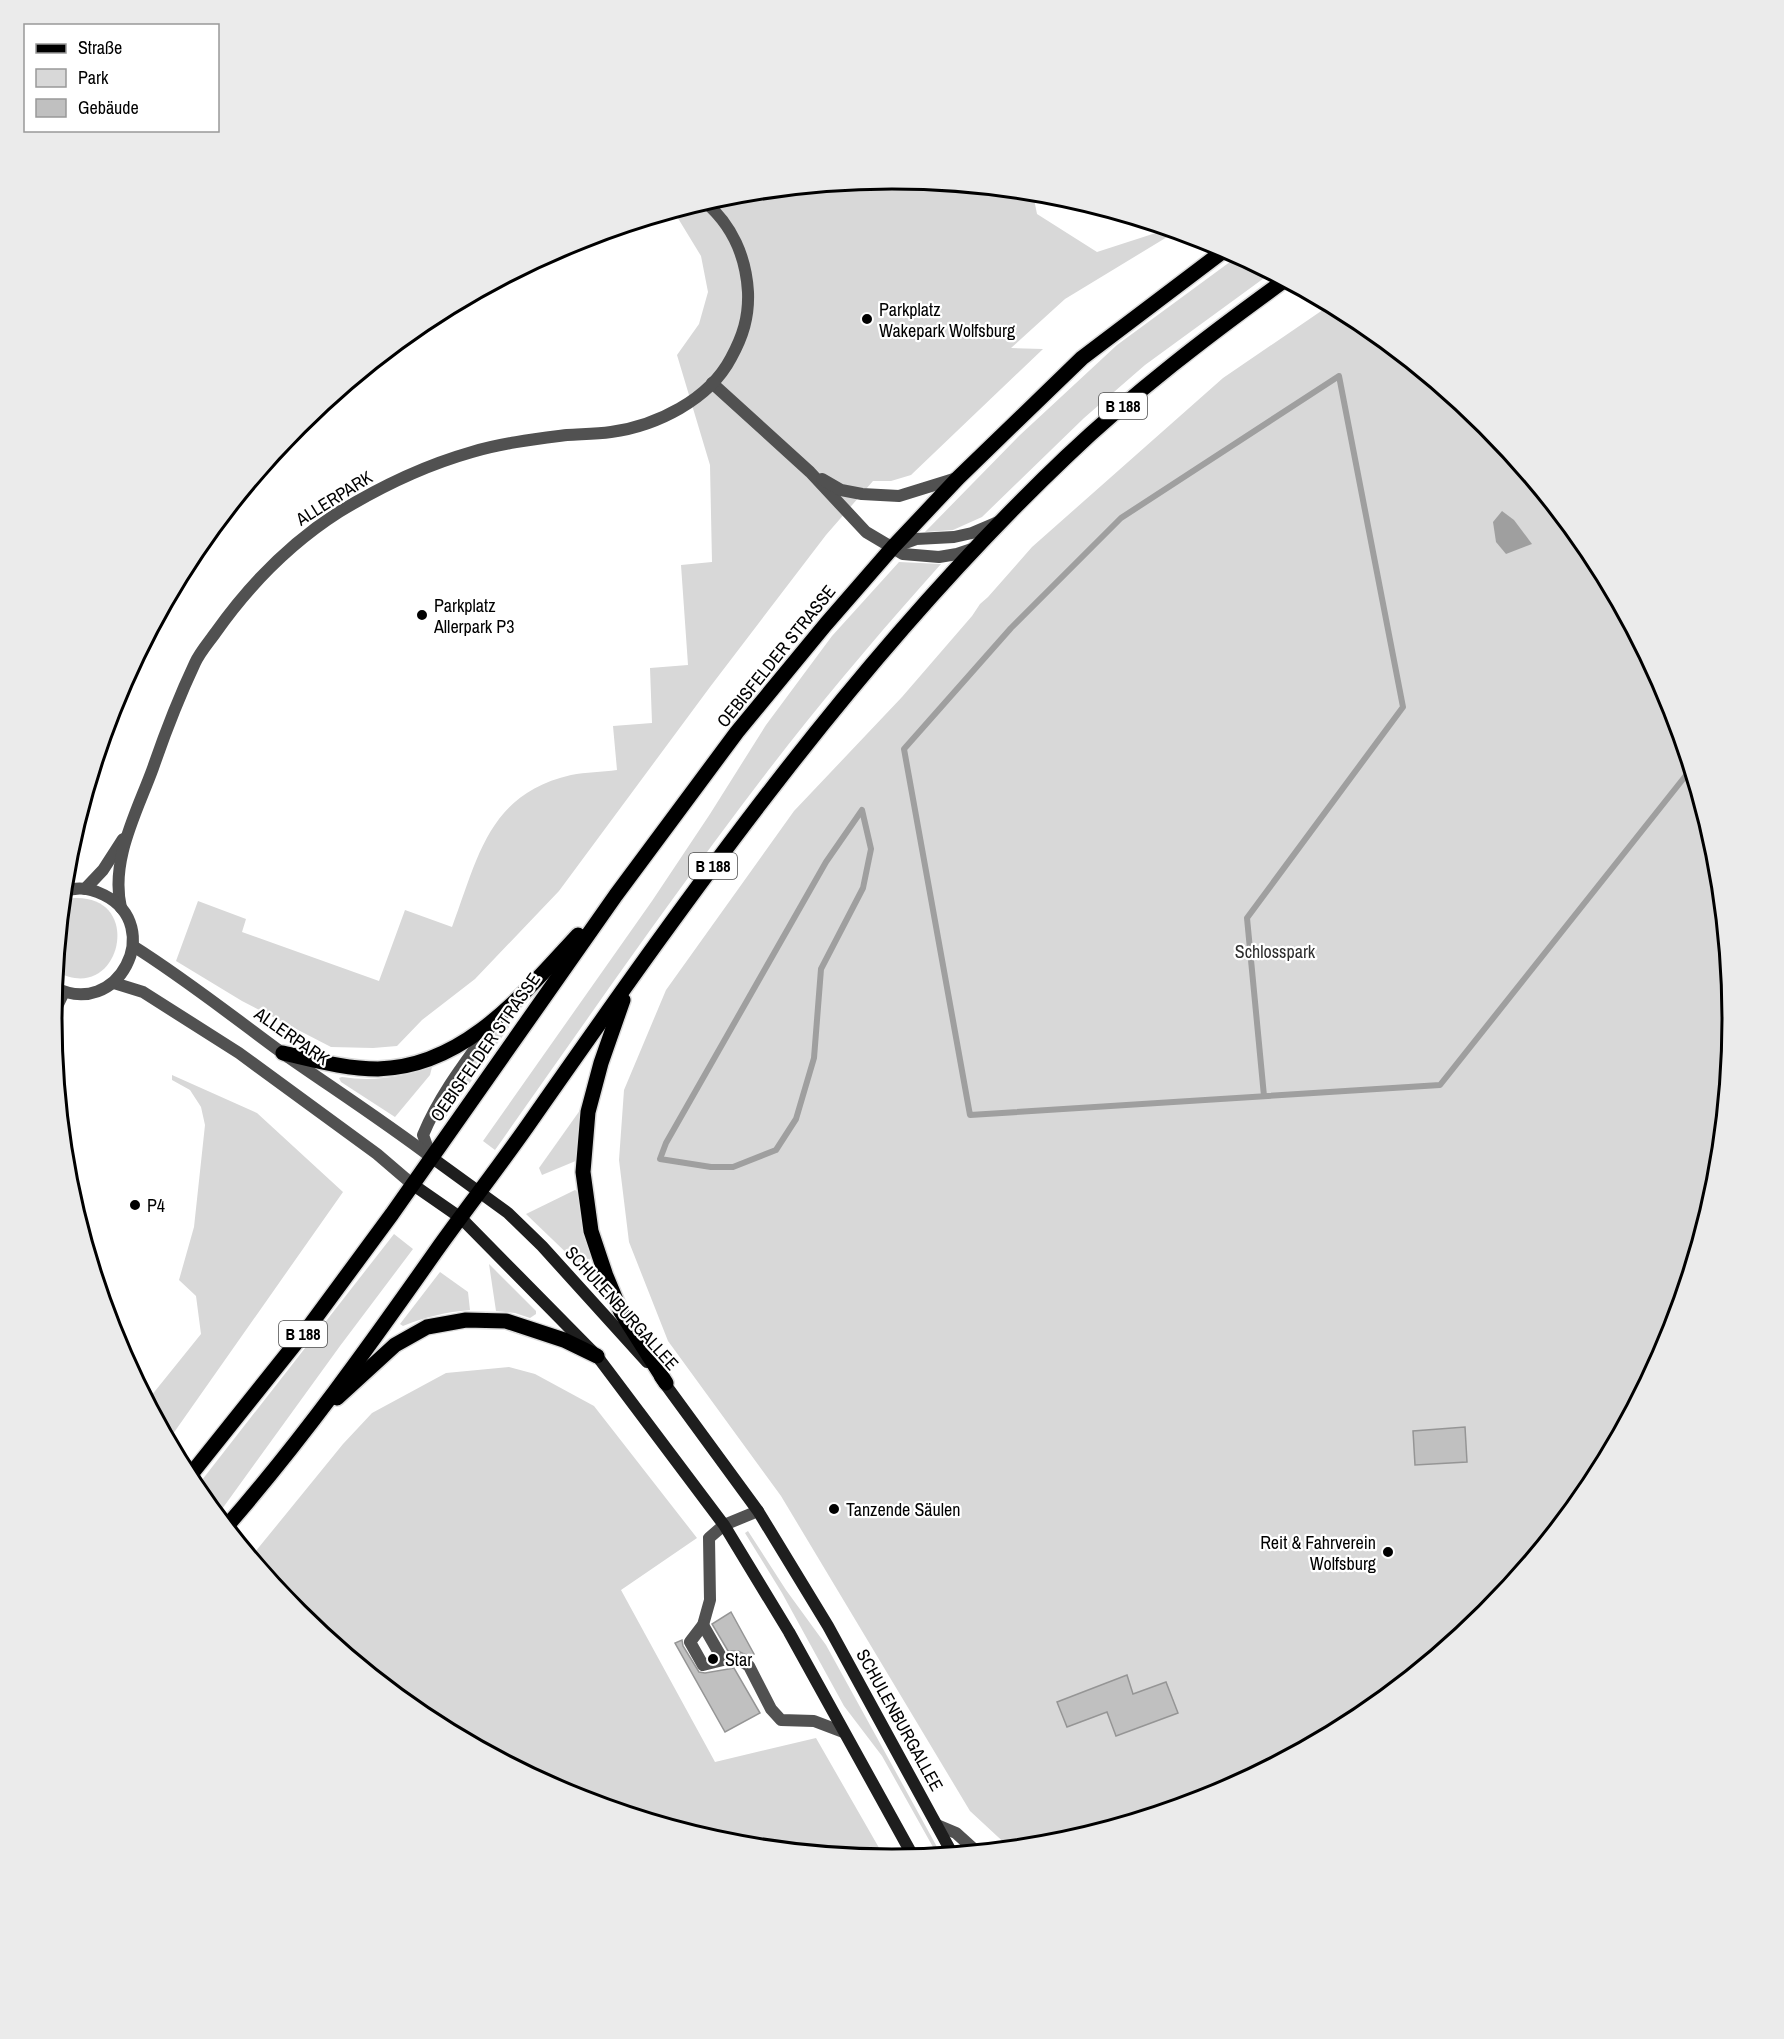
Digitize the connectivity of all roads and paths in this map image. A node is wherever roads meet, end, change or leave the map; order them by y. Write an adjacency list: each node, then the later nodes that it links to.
1 (713, 209): 4 (street, ALLERPARK)
2 (1217, 255): 6 (main road, OEBISFELDER STRASSE / B 188)
3 (1278, 285): 7 (main road, B 188)
4 (712, 383): 5 (street); 10 (street, ALLERPARK)
5 (810, 472): 6 (street); 8 (street)
6 (958, 478): 8 (main road, OEBISFELDER STRASSE / B 188)
7 (1001, 521): 8 (street); 9 (main road, B 188)
8 (893, 547): 9 (street); 13 (main road, OEBISFELDER STRASSE / B 188)
9 (975, 548): 17 (main road, B 188)
10 (127, 834): 11 (street, ALLERPARK); 14 (street, ALLERPARK)
11 (85, 889): 12 (street); 14 (street)
12 (72, 891)
13 (616, 895): 19 (main road); 21 (main road, OEBISFELDER STRASSE / B 188)
14 (121, 908): 15 (street, ALLERPARK)
15 (133, 946): 16 (street); 20 (street, ALLERPARK)
16 (114, 983): 18 (street); 22 (street)
17 (629, 983): 23 (main road, B 188); 26 (main road)
18 (63, 991)
19 (498, 1018): 20 (main road); 21 (street)
20 (283, 1053): 21 (street, ALLERPARK)
21 (431, 1157): 22 (main road, B 188); 23 (street, SCHULENBURGALLEE)
22 (412, 1184): 24 (street); 28 (main road, B 188)
23 (480, 1192): 24 (main road, B 188); 26 (street, SCHULENBURGALLEE)
24 (461, 1218): 25 (street); 27 (main road, B 188)
25 (597, 1356): 27 (main road); 31 (street)
26 (666, 1383): 29 (street, SCHULENBURGALLEE)
27 (313, 1420): 30 (main road, B 188)
28 (194, 1470)
29 (758, 1511): 31 (street); 35 (street, SCHULENBURGALLEE)
30 (230, 1522)
31 (724, 1525): 32 (street); 34 (street)
32 (703, 1625): 33 (street); 33 (street)
33 (723, 1660): 34 (street)
34 (843, 1732): 38 (street)
35 (937, 1825): 36 (street); 37 (street, SCHULENBURGALLEE)
36 (970, 1846)
37 (948, 1848)
38 (909, 1849)

